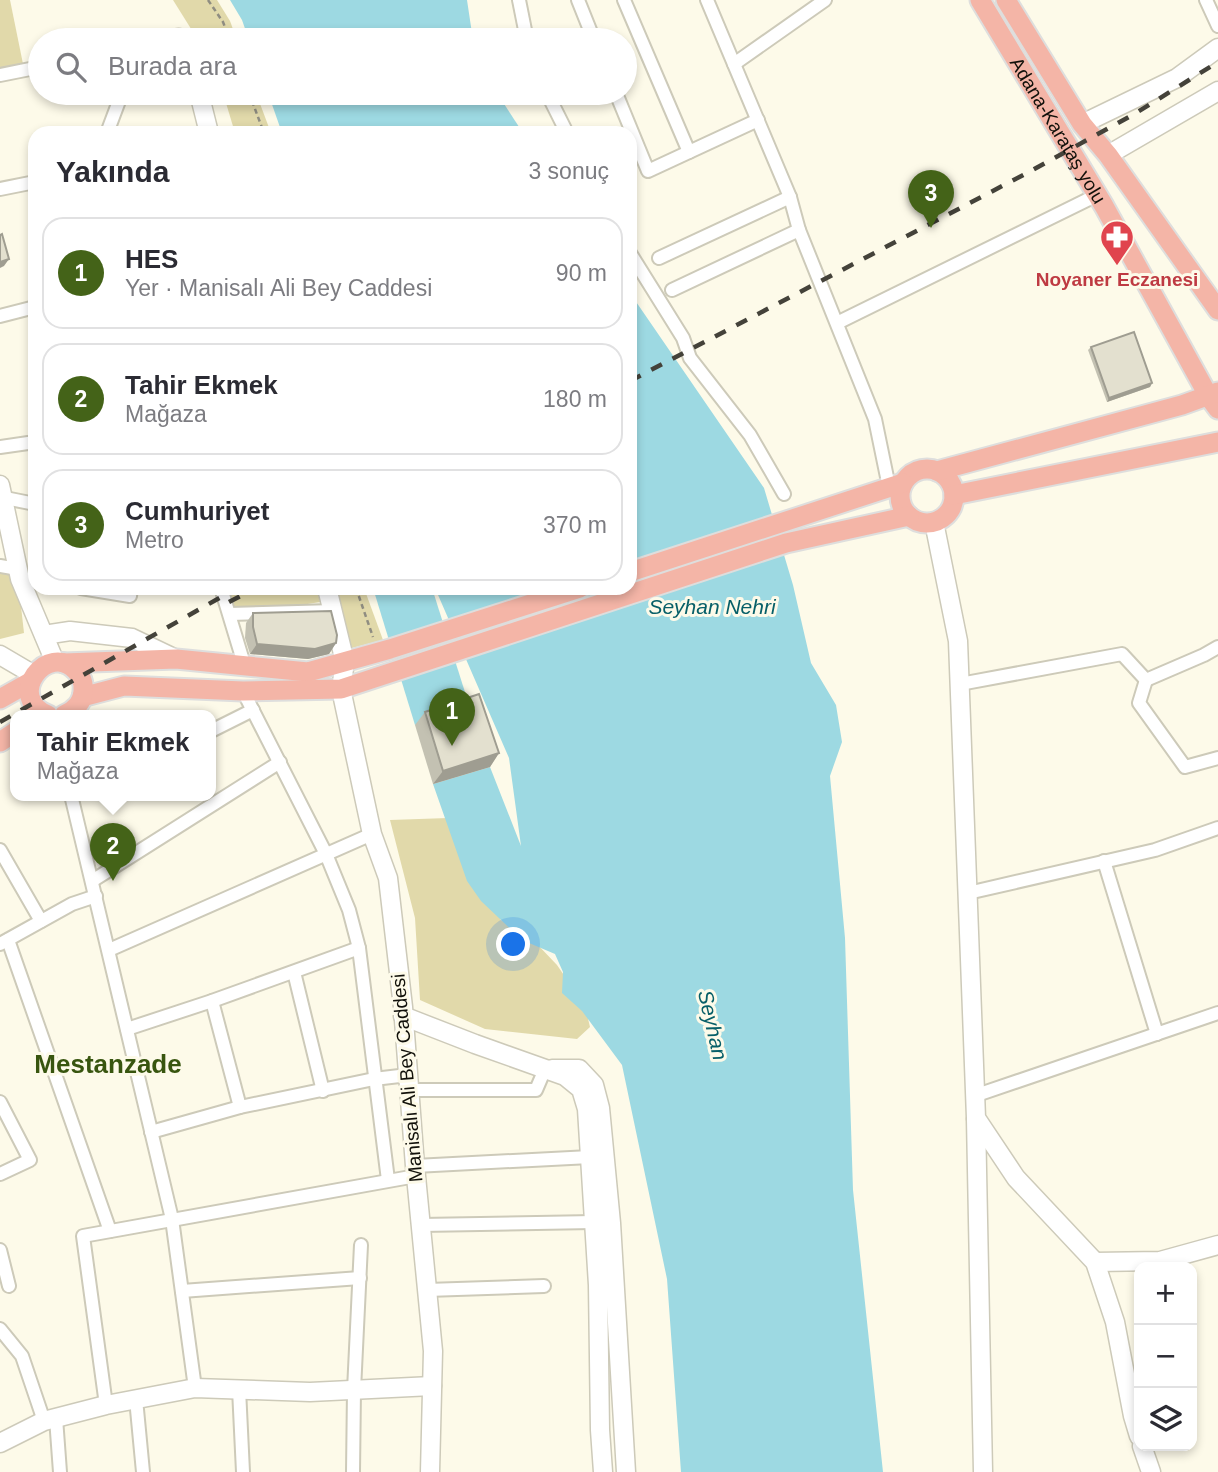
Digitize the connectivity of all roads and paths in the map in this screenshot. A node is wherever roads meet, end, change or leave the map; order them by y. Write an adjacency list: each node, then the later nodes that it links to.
1 (208, 0): 11 (path)
2 (519, 0): 12 (street)
3 (578, 0): 13 (street)
4 (624, 0): 14 (street)
5 (707, 0): 17 (street)
6 (825, 0): 17 (street)
7 (980, 0): 38 (main road, Adana-Karataş yolu)
8 (1006, 0): 27 (main road, Adana-Karataş yolu)
9 (1206, 0): 10 (street)
10 (1218, 26)
11 (225, 28)
12 (525, 28)
13 (589, 28)
14 (636, 28)
15 (637, 30): 34 (street)
16 (1218, 48): 27 (main road)
17 (734, 64): 26 (street)
18 (28, 69): 19 (street)
19 (0, 75)
20 (1218, 90): 35 (main road)
21 (118, 105): 28 (street)
22 (202, 105): 29 (main road)
23 (254, 105): 30 (path)
24 (553, 105): 31 (street)
25 (621, 105): 32 (street)
26 (758, 120): 34 (street); 39 (street)
27 (1083, 124): 35 (main road, Adana-Karataş yolu)
28 (110, 126)
29 (207, 126)
30 (261, 126)
31 (564, 126)
32 (629, 126)
33 (637, 145): 34 (street)
34 (689, 152)
35 (1108, 155): 44 (main road, Adana-Karataş yolu)
36 (28, 183): 37 (street)
37 (0, 189)
38 (1097, 195): 47 (street); 48 (main road, Adana-Karataş yolu)
39 (790, 197): 40 (street); 41 (street)
40 (799, 230): 43 (street); 47 (street)
41 (659, 258)
42 (637, 264): 55 (street)
43 (672, 290)
44 (1217, 305)
45 (28, 309): 46 (street)
46 (0, 316)
47 (837, 323): 53 (street)
48 (1215, 399): 52 (main road)
49 (1218, 442): 56 (main road)
50 (28, 443): 51 (street)
51 (0, 447)
52 (937, 471): 53 (main road); 56 (main road)
53 (896, 485): 58 (main road); 60 (main road)
54 (1, 493): 57 (street); 62 (main road)
55 (784, 494)
56 (954, 495): 59 (main road)
57 (28, 503)
58 (909, 516): 59 (main road); 60 (main road)
59 (934, 522): 81 (main road)
60 (783, 533): 61 (main road); 63 (main road)
61 (637, 570)
62 (18, 574): 71 (main road)
63 (637, 585)
64 (223, 595): 70 (street)
65 (329, 595): 69 (main road)
66 (359, 595): 72 (path)
67 (555, 595): 72 (main road)
68 (608, 595): 82 (main road)
69 (333, 611): 70 (street); 76 (main road)
70 (230, 614): 78 (street)
71 (44, 635): 75 (main road); 77 (main road)
72 (382, 644): 76 (main road)
73 (1218, 647): 80 (street)
74 (0, 655): 79 (main road)
75 (176, 659): 77 (main road); 78 (main road)
76 (345, 662): 78 (main road); 82 (main road)
77 (60, 663): 79 (main road); 84 (main road)
78 (244, 664)
79 (32, 678): 85 (main road); 86 (main road)
80 (1146, 680): 81 (street); 90 (street)
81 (960, 684): 99 (main road)
82 (341, 689): 83 (main road); 94 (main road, Manisalı Ali Bey Caddesi)
83 (243, 691): 84 (main road); 88 (street)
84 (82, 698): 87 (main road)
85 (0, 699)
86 (41, 710)
87 (72, 710)
88 (253, 710): 89 (street); 91 (street)
89 (216, 728)
90 (1218, 758)
91 (280, 762): 96 (street); 98 (street)
92 (76, 801): 98 (street)
93 (1218, 828): 97 (street)
94 (372, 834): 96 (street); 108 (main road, Manisalı Ali Bey Caddesi)
95 (0, 850): 101 (street)
96 (327, 854): 103 (street); 104 (street)
97 (1104, 861): 99 (street); 110 (street)
98 (92, 881): 100 (street)
99 (968, 893): 115 (main road)
100 (96, 896): 101 (street); 104 (street)
101 (41, 921): 102 (street)
102 (4, 942): 127 (street)
103 (359, 948): 105 (street); 112 (street)
104 (109, 950): 109 (street)
105 (293, 972): 106 (street); 114 (street)
106 (212, 1002): 109 (street); 116 (street)
107 (1218, 1013): 110 (street)
108 (403, 1016): 111 (main road); 113 (main road, Manisalı Ali Bey Caddesi)
109 (127, 1029): 119 (street)
110 (1157, 1034): 115 (street)
111 (545, 1069): 113 (street); 120 (main road); 154 (main road)
112 (374, 1079): 113 (street); 114 (street); 123 (street)
113 (409, 1082): 121 (main road, Manisalı Ali Bey Caddesi)
114 (323, 1091): 116 (street)
115 (974, 1096): 118 (main road)
116 (240, 1107): 119 (street)
117 (2, 1111): 122 (street)
118 (976, 1118): 131 (main road); 155 (main road)
119 (151, 1132): 124 (street)
120 (590, 1157): 121 (street); 125 (main road)
121 (415, 1171): 123 (street); 126 (main road, Manisalı Ali Bey Caddesi)
122 (0, 1174)
123 (388, 1180): 124 (street)
124 (172, 1219): 127 (street); 136 (street)
125 (594, 1222): 126 (street); 153 (main road)
126 (421, 1225): 135 (main road, Manisalı Ali Bey Caddesi)
127 (110, 1231): 143 (street)
128 (361, 1245): 132 (street)
129 (1218, 1245): 131 (main road)
130 (0, 1250): 133 (street)
131 (1095, 1262): 144 (main road)
132 (360, 1278): 136 (street); 141 (street)
133 (9, 1286)
134 (544, 1286): 135 (street)
135 (427, 1290): 138 (main road, Manisalı Ali Bey Caddesi)
136 (182, 1291): 139 (street)
137 (0, 1329): 145 (street)
138 (432, 1386): 141 (main road); 152 (main road, Manisalı Ali Bey Caddesi)
139 (195, 1388): 140 (main road); 142 (main road)
140 (239, 1389): 141 (main road); 150 (street)
141 (354, 1390): 151 (street)
142 (136, 1399): 143 (main road); 149 (street)
143 (106, 1405): 145 (main road)
144 (1134, 1419)
145 (50, 1420): 146 (main road); 148 (street)
146 (0, 1443)
147 (1144, 1451): 156 (main road)
148 (60, 1472)
149 (143, 1472)
150 (243, 1472)
151 (353, 1472)
152 (430, 1472)
153 (603, 1472)
154 (626, 1472)
155 (984, 1472)
156 (1151, 1472)

